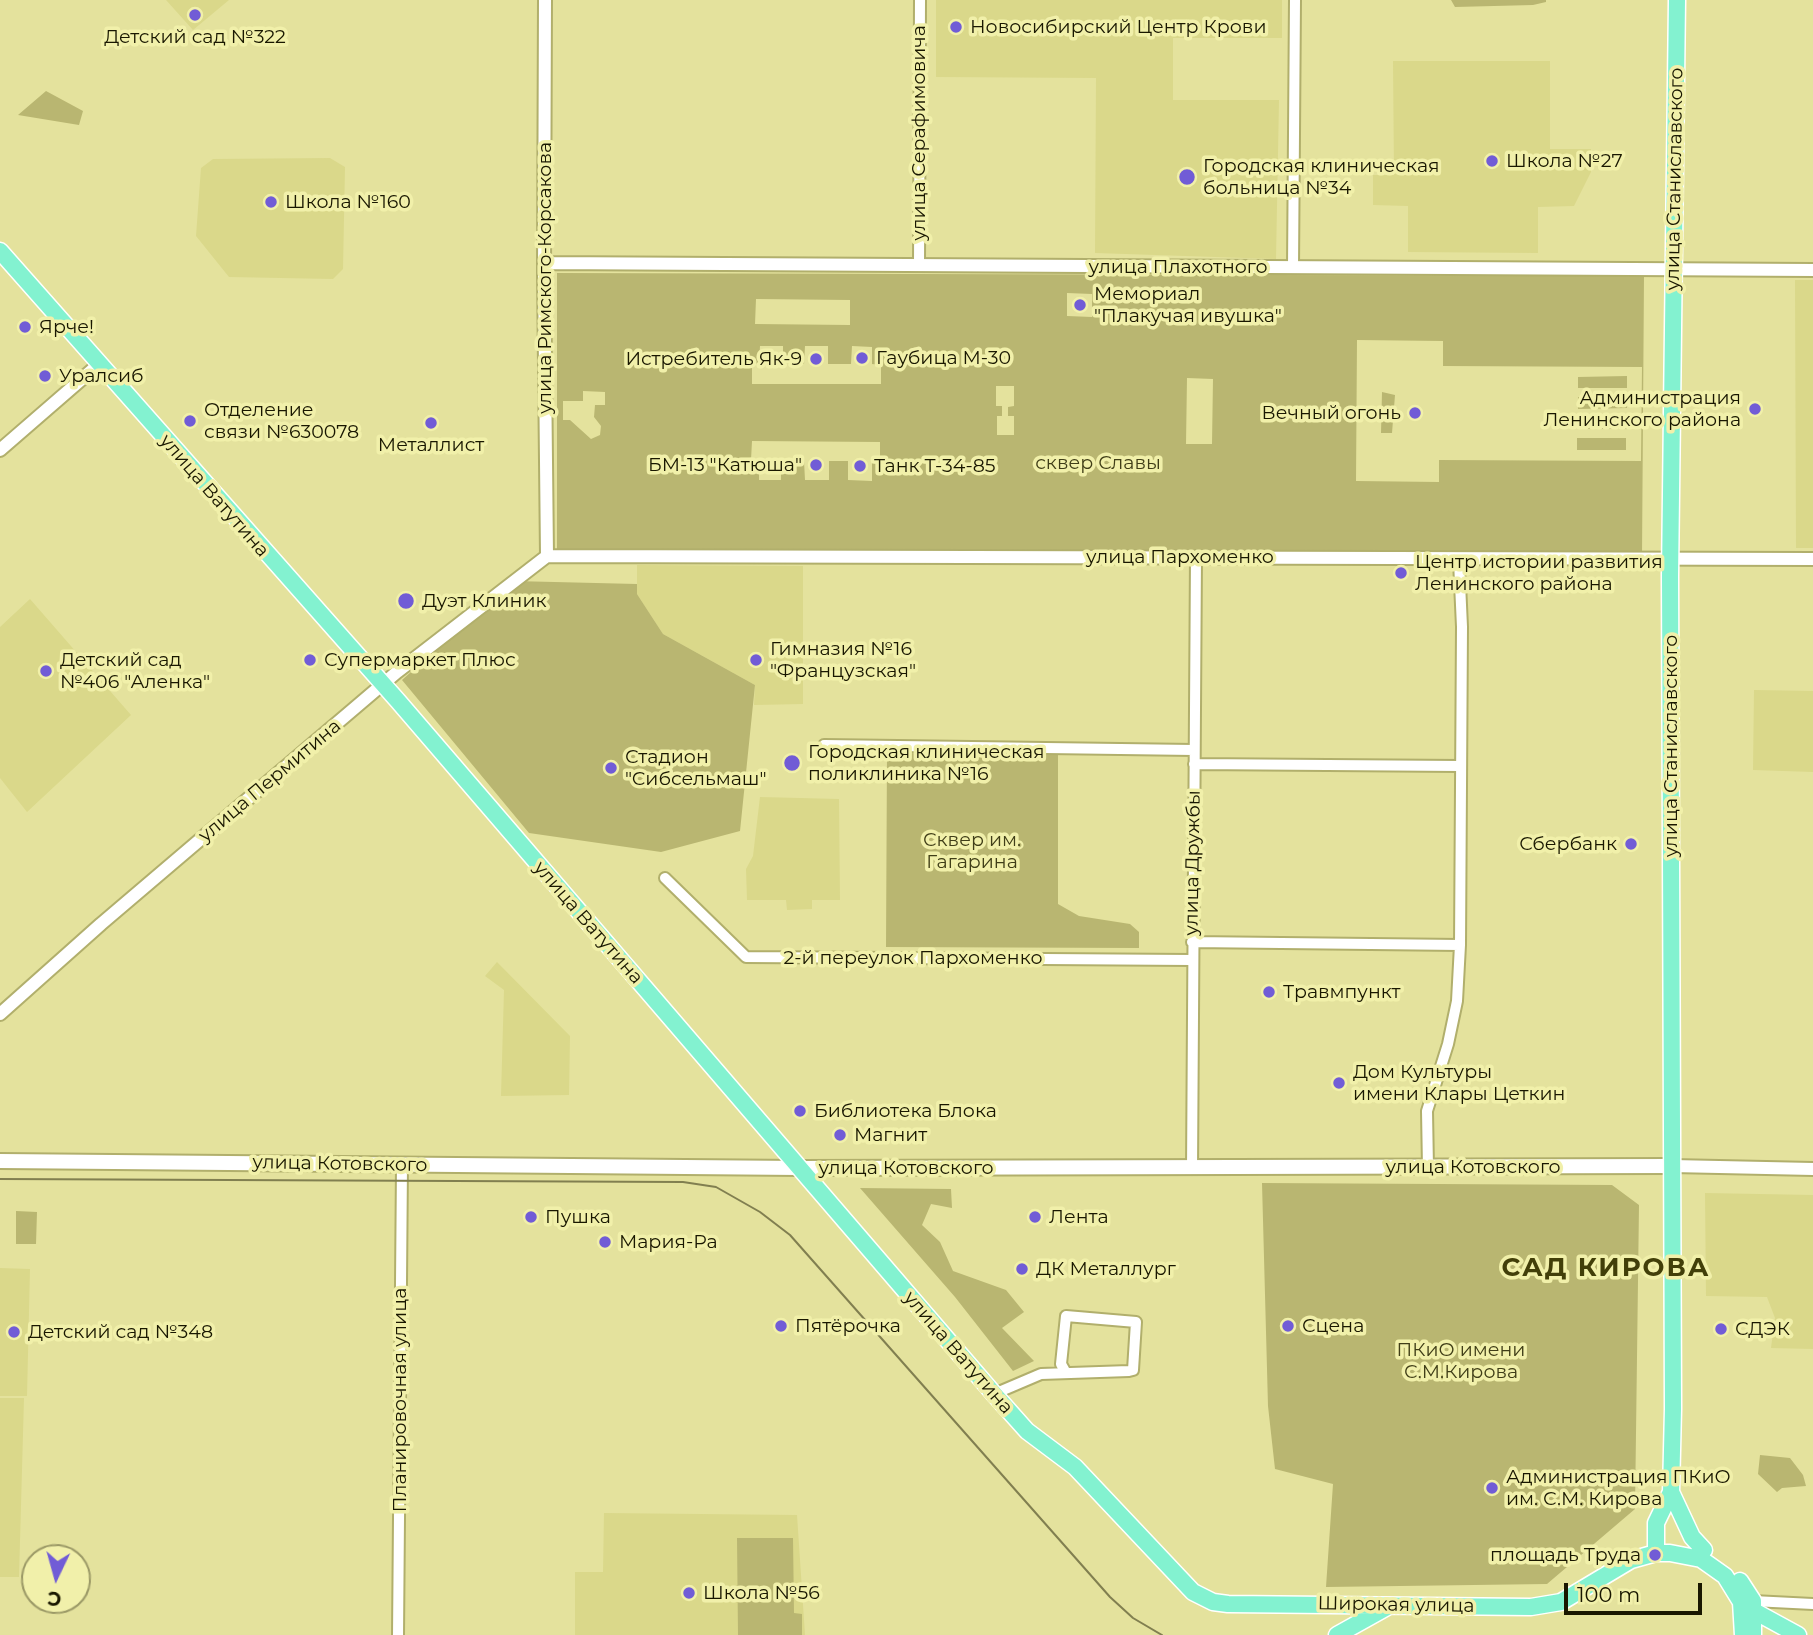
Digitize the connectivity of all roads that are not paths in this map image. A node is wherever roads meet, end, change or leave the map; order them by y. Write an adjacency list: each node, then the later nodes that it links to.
1 (545, 0): 6 (street, улица Римского-Корсакова)
2 (920, 0): 7 (street, улица Серафимовича)
3 (1295, 0): 8 (street)
4 (1676, 0): 9 (main road, улица Станиславского)
5 (0, 251): 11 (main road, улица Ватутина)
6 (544, 263): 7 (street, улица Плахотного); 13 (street, улица Римского-Корсакова)
7 (919, 265): 8 (street, улица Плахотного)
8 (1293, 267): 9 (street, улица Плахотного)
9 (1674, 270): 10 (street, улица Плахотного); 17 (main road, улица Станиславского)
10 (1813, 270)
11 (98, 365): 12 (street); 18 (main road, улица Ватутина)
12 (0, 450)
13 (547, 556): 14 (street, улица Пархоменко); 18 (street, улица Пермитина)
14 (1196, 556): 16 (street, улица Пархоменко); 20 (street, улица Дружбы)
15 (1813, 559): 17 (street, улица Пархоменко)
16 (1459, 561): 17 (street, улица Пархоменко); 22 (street)
17 (1670, 561): 30 (main road, улица Станиславского)
18 (382, 685): 27 (street, улица Пермитина); 31 (main road, улица Ватутина)
19 (824, 745): 20 (street)
20 (1194, 750): 21 (street, улица Дружбы)
21 (1194, 764): 22 (street); 24 (street, улица Дружбы)
22 (1460, 766): 25 (street)
23 (665, 878): 26 (street, 2-й переулок Пархоменко)
24 (1192, 942): 25 (street); 26 (street, улица Дружбы)
25 (1460, 945): 32 (street)
26 (1192, 960): 33 (street, улица Дружбы)
27 (0, 1014)
28 (0, 1161): 29 (main road, улица Котовского)
29 (402, 1165): 31 (main road, улица Котовского); 44 (street, Планировочная улица)
30 (1672, 1166): 32 (main road, улица Котовского); 34 (street, улица Котовского); 37 (main road, улица Станиславского)
31 (799, 1168): 33 (main road, улица Котовского); 36 (main road, улица Ватутина)
32 (1427, 1168): 33 (main road, улица Котовского)
33 (1192, 1169)
34 (1813, 1169)
35 (1066, 1373): 35 (street); 36 (street)
36 (993, 1394): 40 (main road, улица Ватутина)
37 (1671, 1492): 38 (main road); 39 (main road)
38 (1655, 1548): 39 (main road); 41 (main road, Широкая улица); 46 (main road)
39 (1704, 1550): 43 (main road)
40 (1185, 1585): 41 (main road, Широкая улица)
41 (1394, 1604): 45 (main road)
42 (1813, 1604): 43 (street)
43 (1753, 1606): 47 (main road); 48 (main road)
44 (398, 1635)
45 (1337, 1635)
46 (1743, 1635)
47 (1753, 1635)
48 (1798, 1635)

